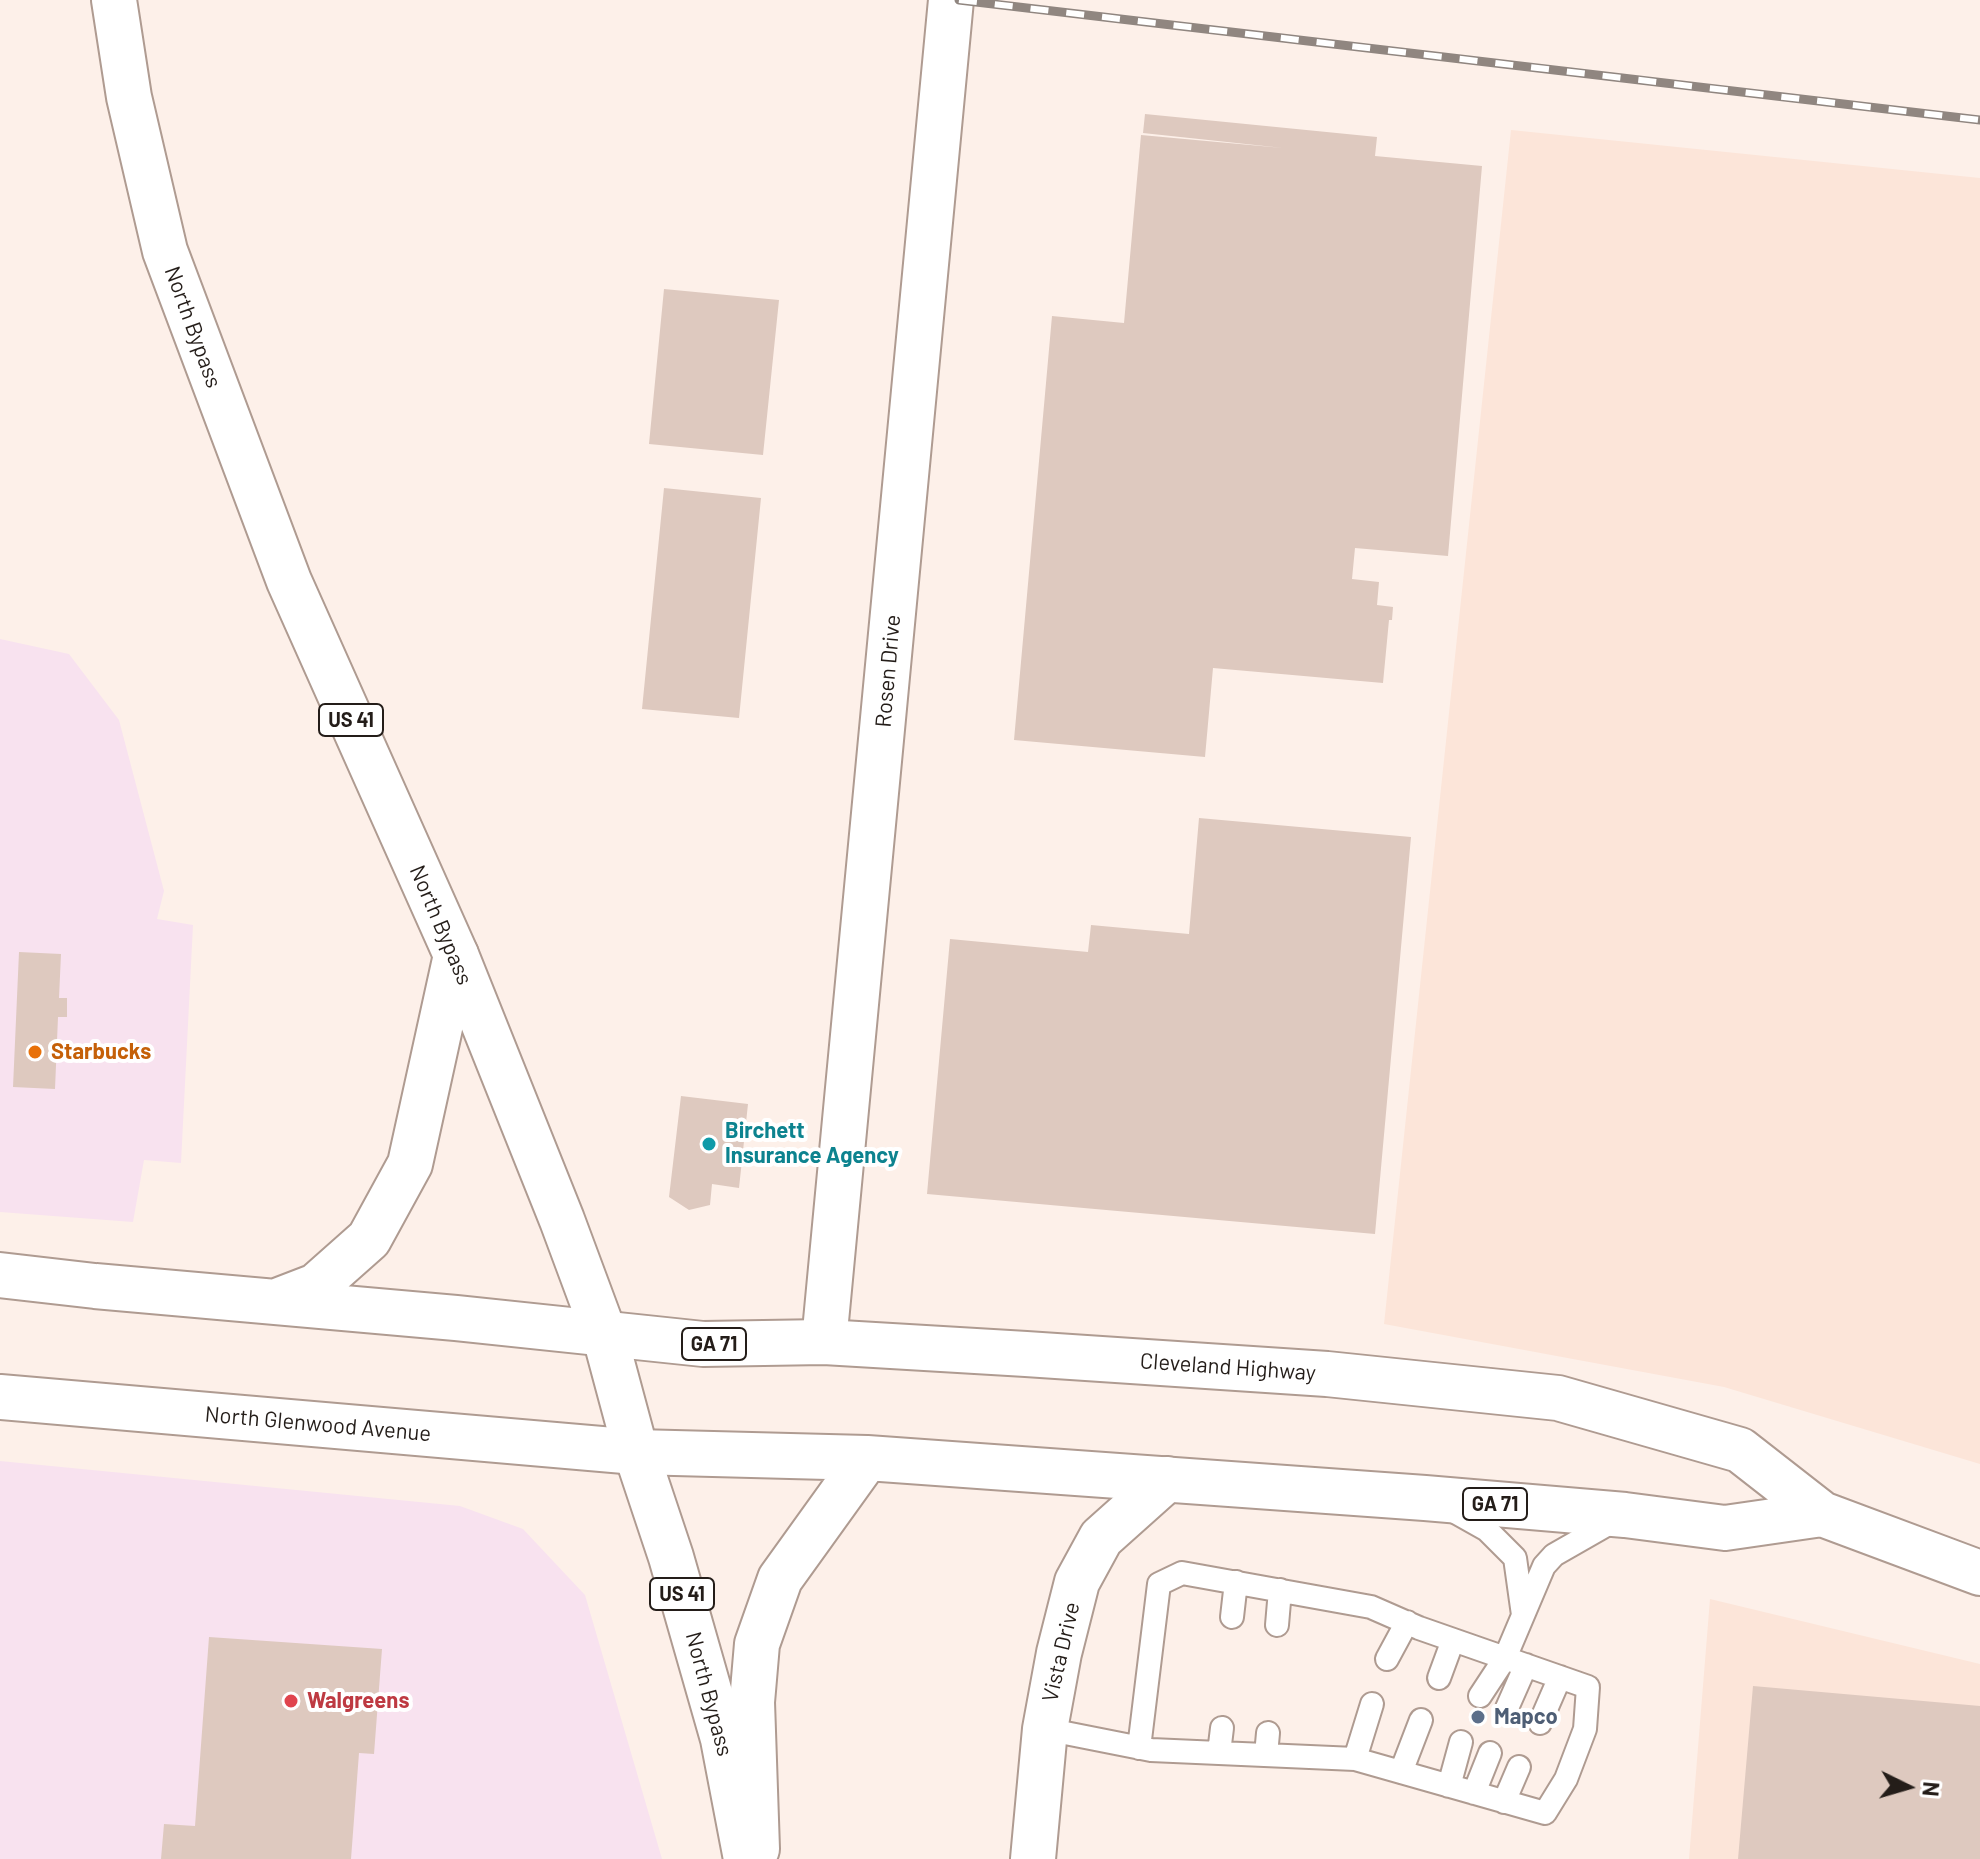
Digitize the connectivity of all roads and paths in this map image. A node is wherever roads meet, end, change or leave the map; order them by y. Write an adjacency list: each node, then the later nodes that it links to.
1 (114, 0): 3 (main road, North Bypass / US 41)
2 (951, 0): 7 (main road, Rosen Drive)
3 (456, 955): 5 (main road); 6 (main road, North Bypass / US 41)
4 (0, 1275): 5 (main road)
5 (277, 1301): 6 (main road)
6 (604, 1333): 7 (main road, Cleveland Highway / GA 71); 9 (main road, North Bypass / US 41)
7 (824, 1342): 13 (main road, Cleveland Highway / GA 71)
8 (0, 1397): 9 (main road, North Glenwood Avenue)
9 (636, 1452): 10 (main road, Cleveland Highway / GA 71); 44 (main road, North Bypass / US 41)
10 (867, 1458): 11 (main road, Cleveland Highway / GA 71); 45 (main road)
11 (1167, 1479): 12 (main road, Cleveland Highway / GA 71); 33 (main road, Vista Drive)
12 (1425, 1498): 14 (main road, Cleveland Highway / GA 71); 19 (lane)
13 (1822, 1514): 14 (main road, Cleveland Highway / GA 71); 15 (main road, Cleveland Highway / GA 71)
14 (1625, 1515): 19 (lane)
15 (1980, 1573)
16 (1236, 1582): 17 (lane); 18 (lane); 35 (lane)
17 (1280, 1590): 20 (lane); 21 (lane)
18 (1232, 1617)
19 (1523, 1618): 24 (lane)
20 (1407, 1622): 22 (lane); 23 (lane)
21 (1277, 1625)
22 (1453, 1640): 24 (lane); 26 (lane)
23 (1387, 1659)
24 (1516, 1662): 25 (lane); 27 (lane); 29 (lane)
25 (1560, 1677): 31 (lane); 43 (lane)
26 (1439, 1678)
27 (1480, 1696)
28 (1372, 1704): 38 (lane)
29 (1507, 1708)
30 (1421, 1720): 40 (lane)
31 (1540, 1723)
32 (1222, 1728): 36 (lane)
33 (1045, 1729): 35 (lane); 46 (main road, Vista Drive)
34 (1461, 1742): 41 (lane)
35 (1139, 1748): 36 (lane)
36 (1219, 1753): 38 (lane)
37 (1490, 1753): 42 (lane)
38 (1355, 1759): 40 (lane)
39 (1519, 1767): 43 (lane)
40 (1401, 1772): 41 (lane)
41 (1449, 1786): 42 (lane)
42 (1474, 1793): 43 (lane)
43 (1504, 1802)
44 (746, 1859)
45 (757, 1859)
46 (1033, 1859)

